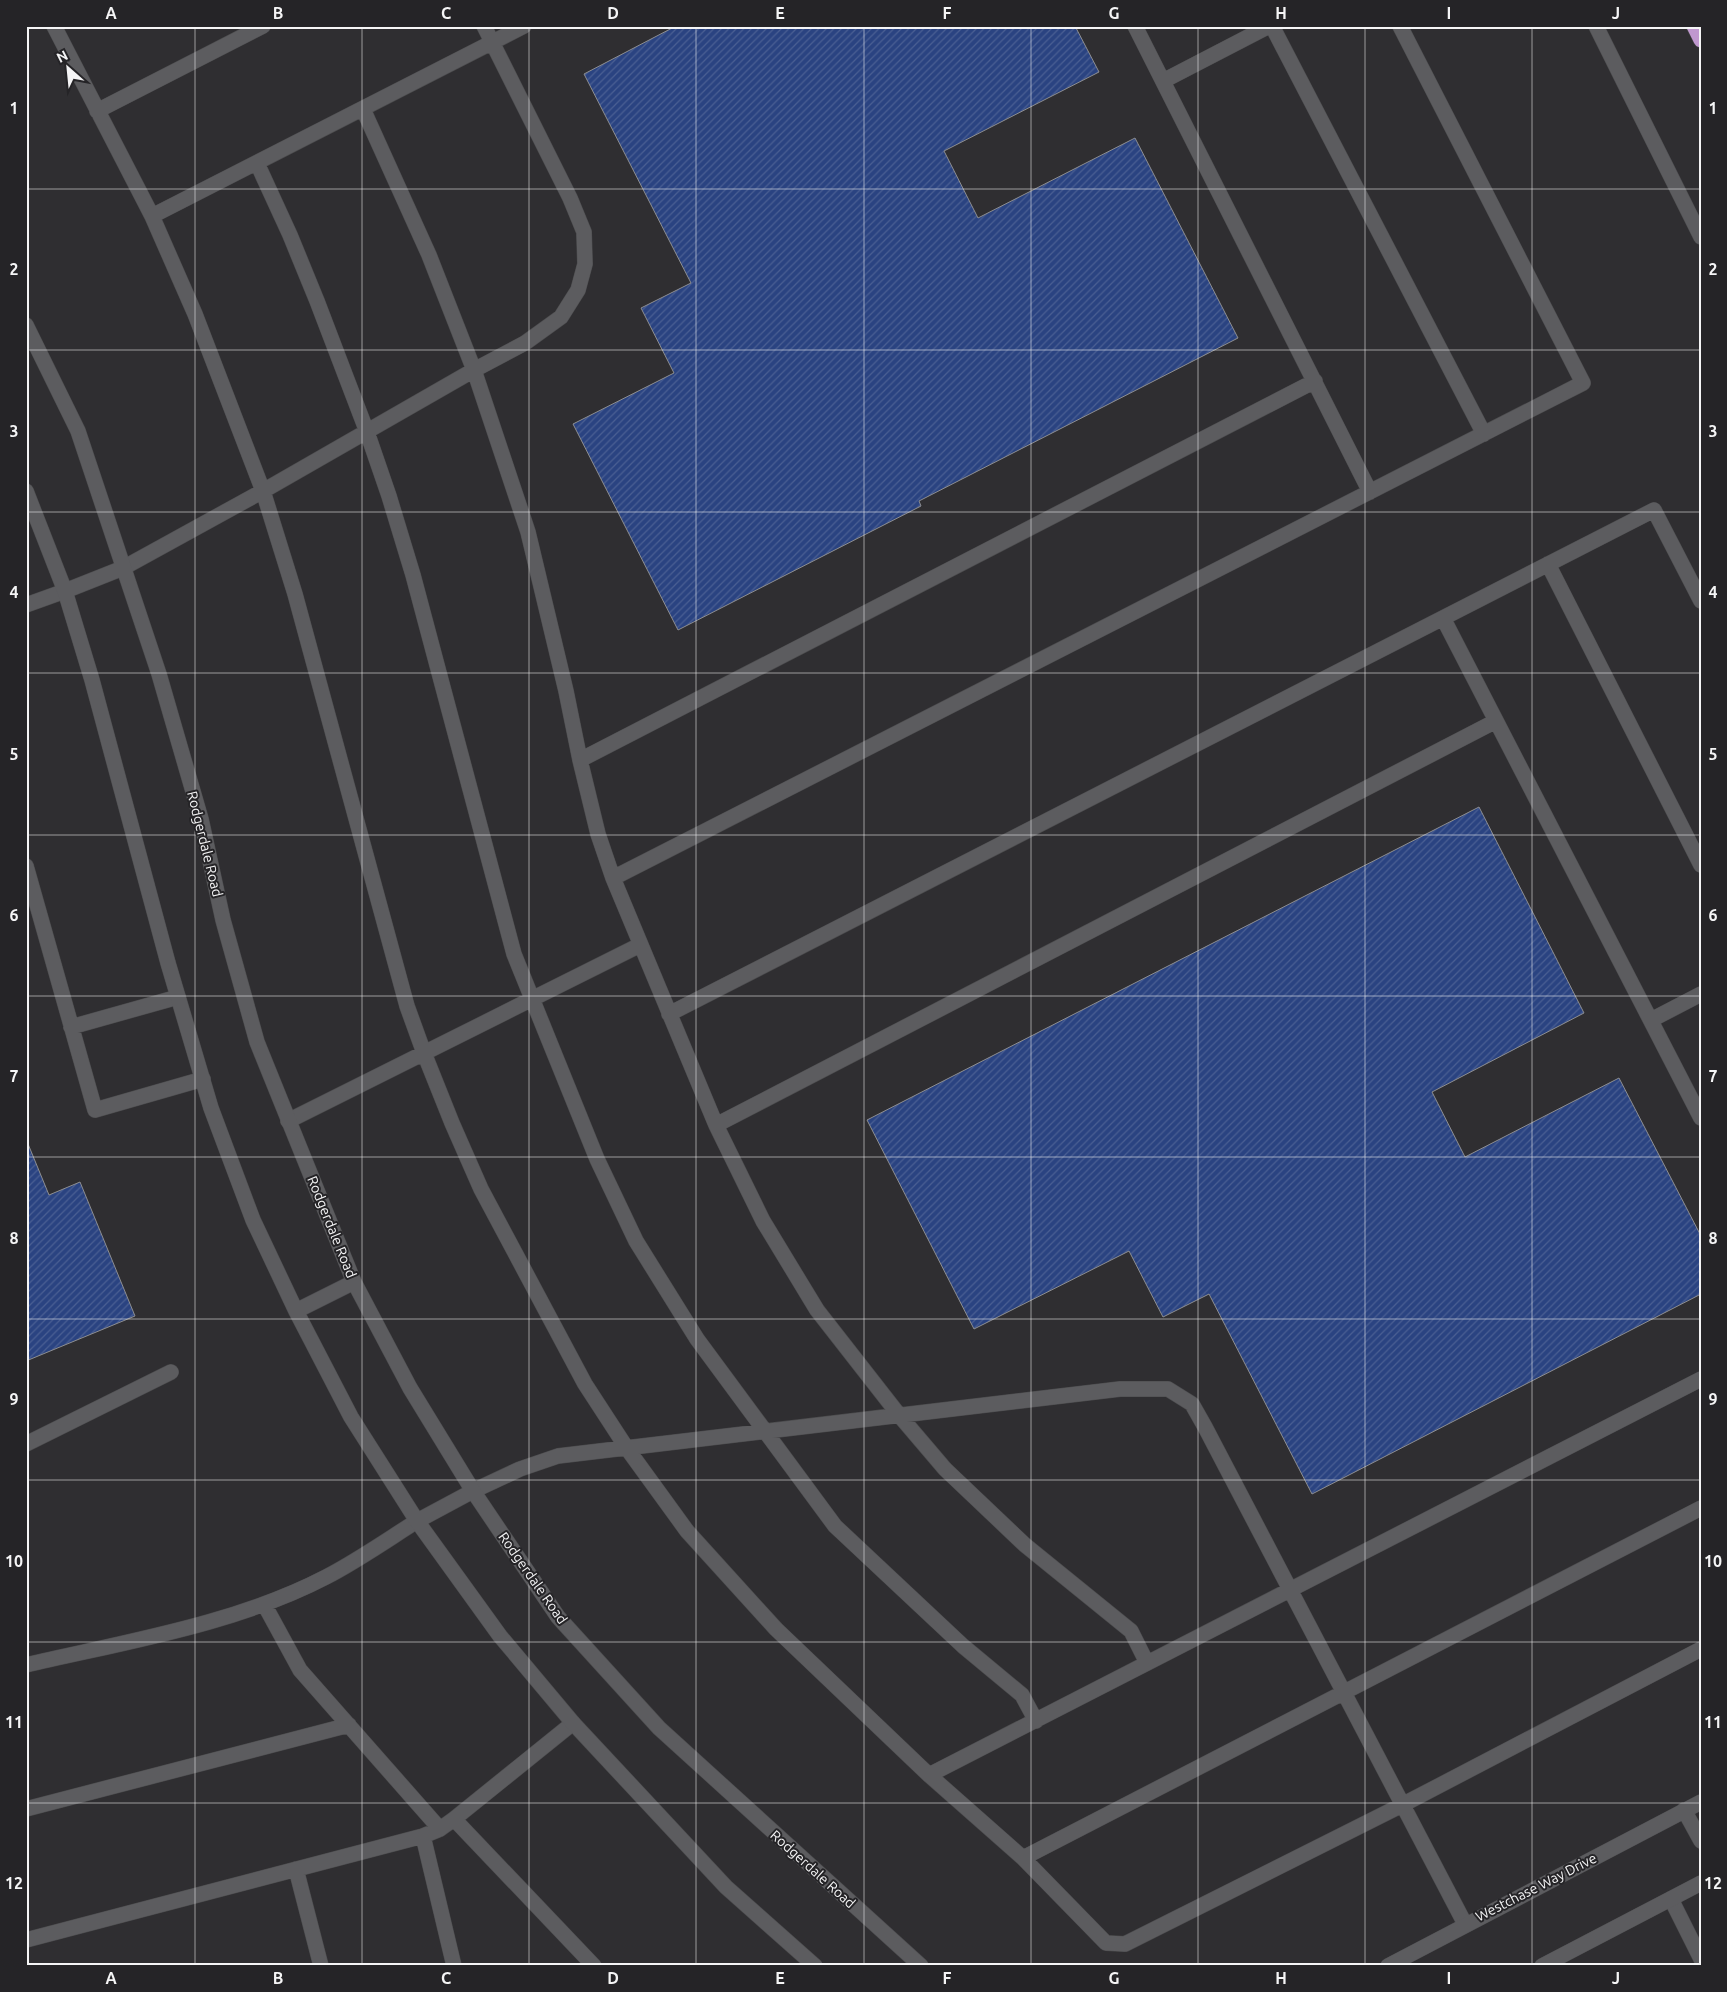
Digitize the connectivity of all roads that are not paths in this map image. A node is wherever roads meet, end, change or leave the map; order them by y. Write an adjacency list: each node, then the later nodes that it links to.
1 (54, 26): 14 (street)
2 (263, 26): 14 (street)
3 (484, 26): 11 (street)
4 (524, 26): 11 (street)
5 (1135, 26): 12 (street)
6 (1270, 26): 12 (street); 22 (street)
7 (1400, 26): 22 (street)
8 (1596, 26): 17 (street)
9 (1694, 26): 10 (highway)
10 (1701, 40)
11 (492, 43): 13 (street); 19 (street)
12 (1162, 81): 20 (street)
13 (363, 108): 15 (street); 19 (street)
14 (97, 111): 16 (street)
15 (257, 163): 16 (street); 21 (street)
16 (152, 216): 24 (street)
17 (1701, 237)
18 (26, 325): 27 (street, Rodgerdale Road)
19 (474, 370): 21 (street); 33 (street)
20 (1315, 381): 25 (street); 33 (street)
21 (367, 432): 24 (street); 40 (street)
22 (1484, 434): 25 (street)
23 (26, 491): 28 (street)
24 (263, 491): 27 (street); 44 (street)
25 (1370, 492): 36 (street)
26 (1548, 564): 29 (street); 31 (street); 34 (street)
27 (123, 568): 28 (street); 47 (street, Rodgerdale Road)
28 (65, 591): 30 (street); 39 (street)
29 (1701, 600)
30 (26, 605)
31 (1443, 618): 32 (street); 41 (street)
32 (1496, 721): 42 (street); 48 (street)
33 (580, 760): 36 (street)
34 (1701, 865)
35 (26, 866): 43 (street)
36 (612, 878): 37 (street)
37 (640, 945): 40 (street); 41 (street)
38 (1701, 994): 42 (street)
39 (178, 997): 43 (street); 45 (street)
40 (532, 999): 44 (street); 54 (street)
41 (669, 1014): 48 (street)
42 (1651, 1020): 46 (street)
43 (71, 1027): 45 (street)
44 (424, 1053): 47 (street); 56 (street)
45 (203, 1080): 50 (street)
46 (1701, 1118)
47 (288, 1121): 49 (street, Rodgerdale Road)
48 (716, 1125): 53 (street)
49 (354, 1282): 50 (street); 57 (street, Rodgerdale Road)
50 (296, 1311): 59 (street)
51 (171, 1372): 55 (street)
52 (1701, 1379): 60 (street)
53 (899, 1415): 54 (street); 60 (street); 63 (street)
54 (764, 1432): 56 (street); 66 (street)
55 (26, 1444)
56 (626, 1448): 57 (street); 69 (street)
57 (473, 1491): 59 (street); 91 (street, Rodgerdale Road)
58 (1701, 1508): 65 (street)
59 (417, 1522): 61 (street); 67 (street)
60 (1290, 1590): 63 (street); 65 (street)
61 (264, 1604): 64 (street); 68 (street)
62 (1701, 1649): 71 (street)
63 (1147, 1663): 66 (street)
64 (26, 1665)
65 (1344, 1692): 71 (street); 78 (street)
66 (1036, 1721): 69 (street)
67 (573, 1724): 74 (street); 90 (street)
68 (349, 1726): 72 (street); 75 (street)
69 (929, 1775): 78 (street)
70 (1701, 1802): 73 (street, Westchase Way Drive)
71 (1402, 1805): 78 (street); 82 (street)
72 (26, 1808)
73 (1684, 1810): 77 (street); 82 (street, Westchase Way Drive)
74 (454, 1819): 75 (street); 84 (street)
75 (440, 1829): 76 (street)
76 (423, 1836): 79 (street); 87 (street)
77 (1701, 1841)
78 (1023, 1858)
79 (296, 1869): 83 (street); 86 (street)
80 (1701, 1883): 81 (street)
81 (1671, 1898): 85 (street); 93 (street)
82 (1464, 1924): 92 (street, Westchase Way Drive)
83 (26, 1940)
84 (579, 1950): 88 (street); 89 (street)
85 (1701, 1959)
86 (321, 1966)
87 (454, 1966)
88 (583, 1966)
89 (594, 1966)
90 (815, 1966)
91 (921, 1966)
92 (1388, 1966)
93 (1542, 1966)

